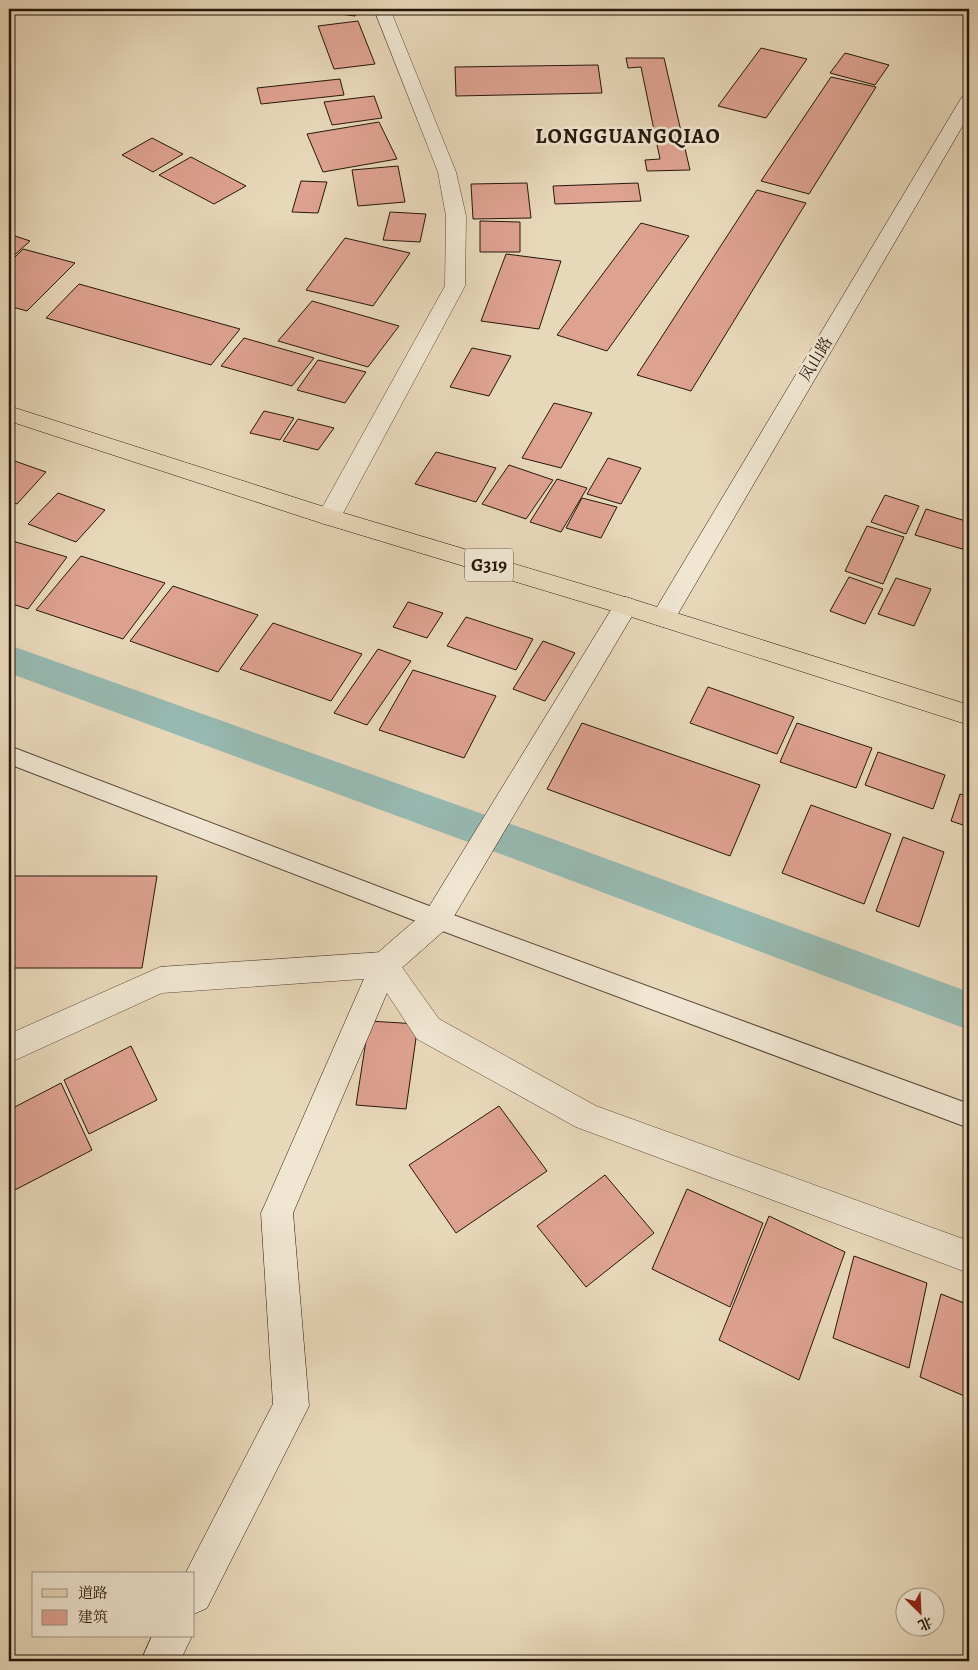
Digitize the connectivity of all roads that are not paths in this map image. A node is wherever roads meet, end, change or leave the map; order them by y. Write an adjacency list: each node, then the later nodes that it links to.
1 (382, 9): 4 (street)
2 (969, 100): 6 (street, 凤山路)
3 (9, 413): 4 (main road, G319)
4 (329, 518): 5 (main road, G319)
5 (626, 606): 6 (main road, G319); 9 (street)
6 (663, 618): 7 (main road, G319)
7 (969, 715)
8 (9, 755): 9 (lane)
9 (438, 919): 10 (street); 12 (lane)
10 (384, 966): 11 (street); 13 (street); 14 (street)
11 (9, 1049)
12 (969, 1116)
13 (969, 1257)
14 (195, 1594)
15 (172, 1638): 16 (street)
16 (160, 1661)

